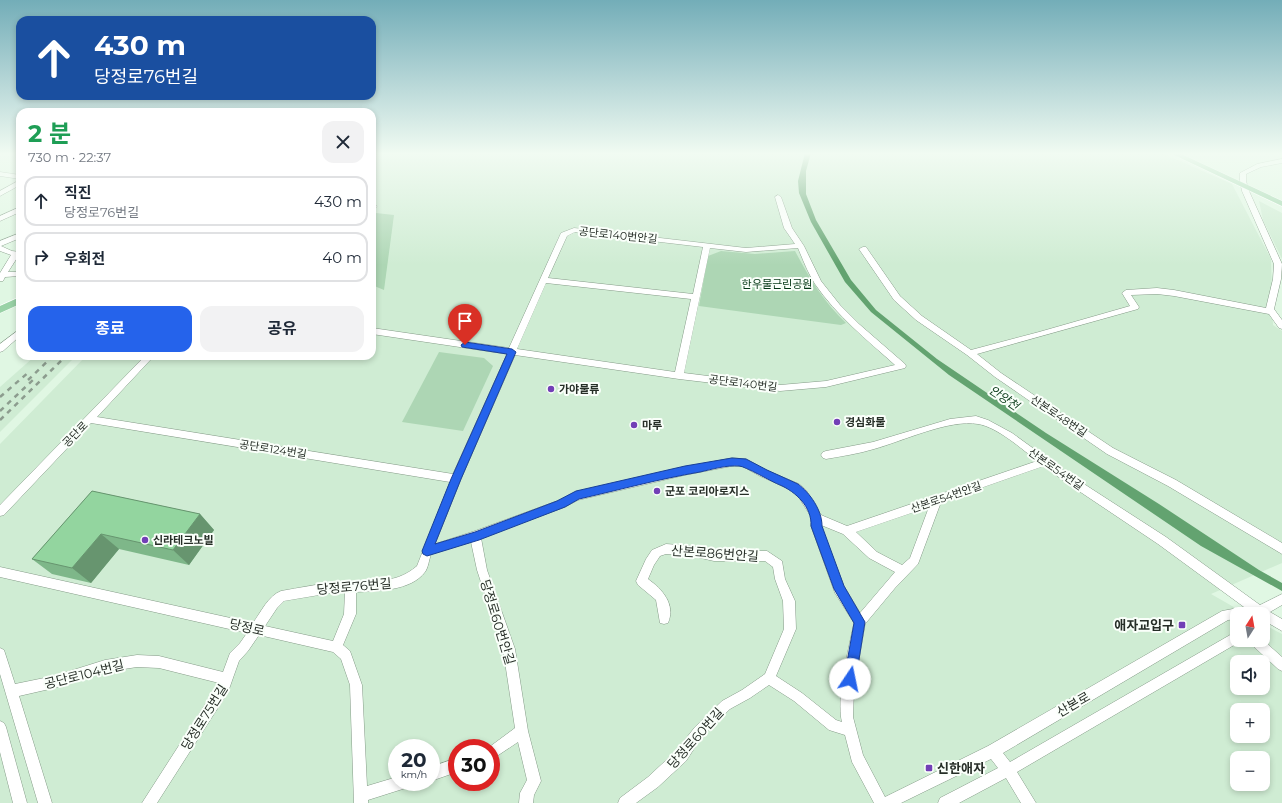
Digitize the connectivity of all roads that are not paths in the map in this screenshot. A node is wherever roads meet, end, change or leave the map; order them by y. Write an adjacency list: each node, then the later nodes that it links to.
1 (1246, 190): 17 (street)
2 (1253, 190): 6 (main road)
3 (1268, 190): 4 (main road)
4 (1282, 197)
5 (778, 198): 12 (street, 공단로140번길)
6 (1282, 204)
7 (16, 211): 8 (street)
8 (0, 219)
9 (16, 237): 10 (street)
10 (0, 244)
11 (707, 245): 12 (street, 공단로140번안길); 20 (street, 공단로140번안길); 21 (street)
12 (800, 246): 34 (street, 공단로140번길)
13 (0, 248): 15 (street)
14 (863, 249): 32 (street, 산본로48번길)
15 (16, 254)
16 (16, 255): 19 (street)
17 (1280, 265): 25 (street)
18 (16, 275): 19 (street)
19 (1, 277)
20 (543, 280): 21 (street); 31 (street, 공단로140번안길)
21 (695, 297): 34 (street)
22 (16, 302): 24 (main road)
23 (16, 308): 26 (main road)
24 (0, 310)
25 (1272, 312): 27 (street); 32 (street)
26 (0, 316)
27 (1281, 323)
28 (376, 332): 31 (street, 공단로140번길)
29 (16, 335): 30 (street)
30 (0, 349)
31 (512, 352): 34 (street, 공단로140번길); 38 (street, 공단로140번안길)
32 (970, 353): 44 (street, 산본로48번길)
33 (146, 360): 35 (street, 공단로)
34 (679, 376)
35 (89, 419): 38 (street, 공단로124번길); 40 (street, 공단로)
36 (826, 454): 37 (street, 산본로54번길)
37 (1045, 462): 39 (street, 산본로54번안길); 50 (street, 산본로54번길)
38 (456, 479): 45 (street, 당정로76번길)
39 (937, 500): 42 (street, 산본로54번안길); 46 (street)
40 (0, 512)
41 (817, 518): 42 (street); 43 (street); 55 (street)
42 (847, 531): 46 (street)
43 (475, 536): 45 (street); 68 (street, 당정로60번안길)
44 (1282, 549)
45 (427, 551): 48 (street, 당정로76번길)
46 (903, 571): 55 (street)
47 (0, 572): 57 (street, 당정로)
48 (351, 587): 57 (street, 당정로76번길); 60 (street)
49 (1282, 599): 51 (street)
50 (1256, 607)
51 (1269, 607)
52 (1230, 615): 70 (street, 산본로)
53 (1270, 617): 56 (street, 산본로54번길)
54 (664, 619): 63 (street, 산본로86번안길)
55 (860, 622): 67 (street)
56 (1282, 625)
57 (255, 629): 60 (street, 당정로); 64 (street, 당정로75번길)
58 (1230, 641): 71 (street)
59 (1263, 647): 62 (street)
60 (336, 648): 73 (street)
61 (0, 654): 65 (street)
62 (1282, 665)
63 (769, 678): 67 (street); 78 (street, 당정로60번길)
64 (227, 679): 65 (street, 공단로104번길); 76 (street, 당정로75번길)
65 (12, 691): 75 (street)
66 (0, 727): 74 (street)
67 (850, 730): 79 (street)
68 (522, 732): 69 (street); 77 (street)
69 (500, 748)
70 (993, 751): 71 (street); 80 (street, 산본로)
71 (1008, 770): 81 (street); 82 (street)
72 (388, 788): 73 (street)
73 (361, 799)
74 (20, 803)
75 (45, 803)
76 (149, 803)
77 (526, 803)
78 (624, 803)
79 (881, 803)
80 (887, 803)
81 (945, 803)
82 (1029, 803)

